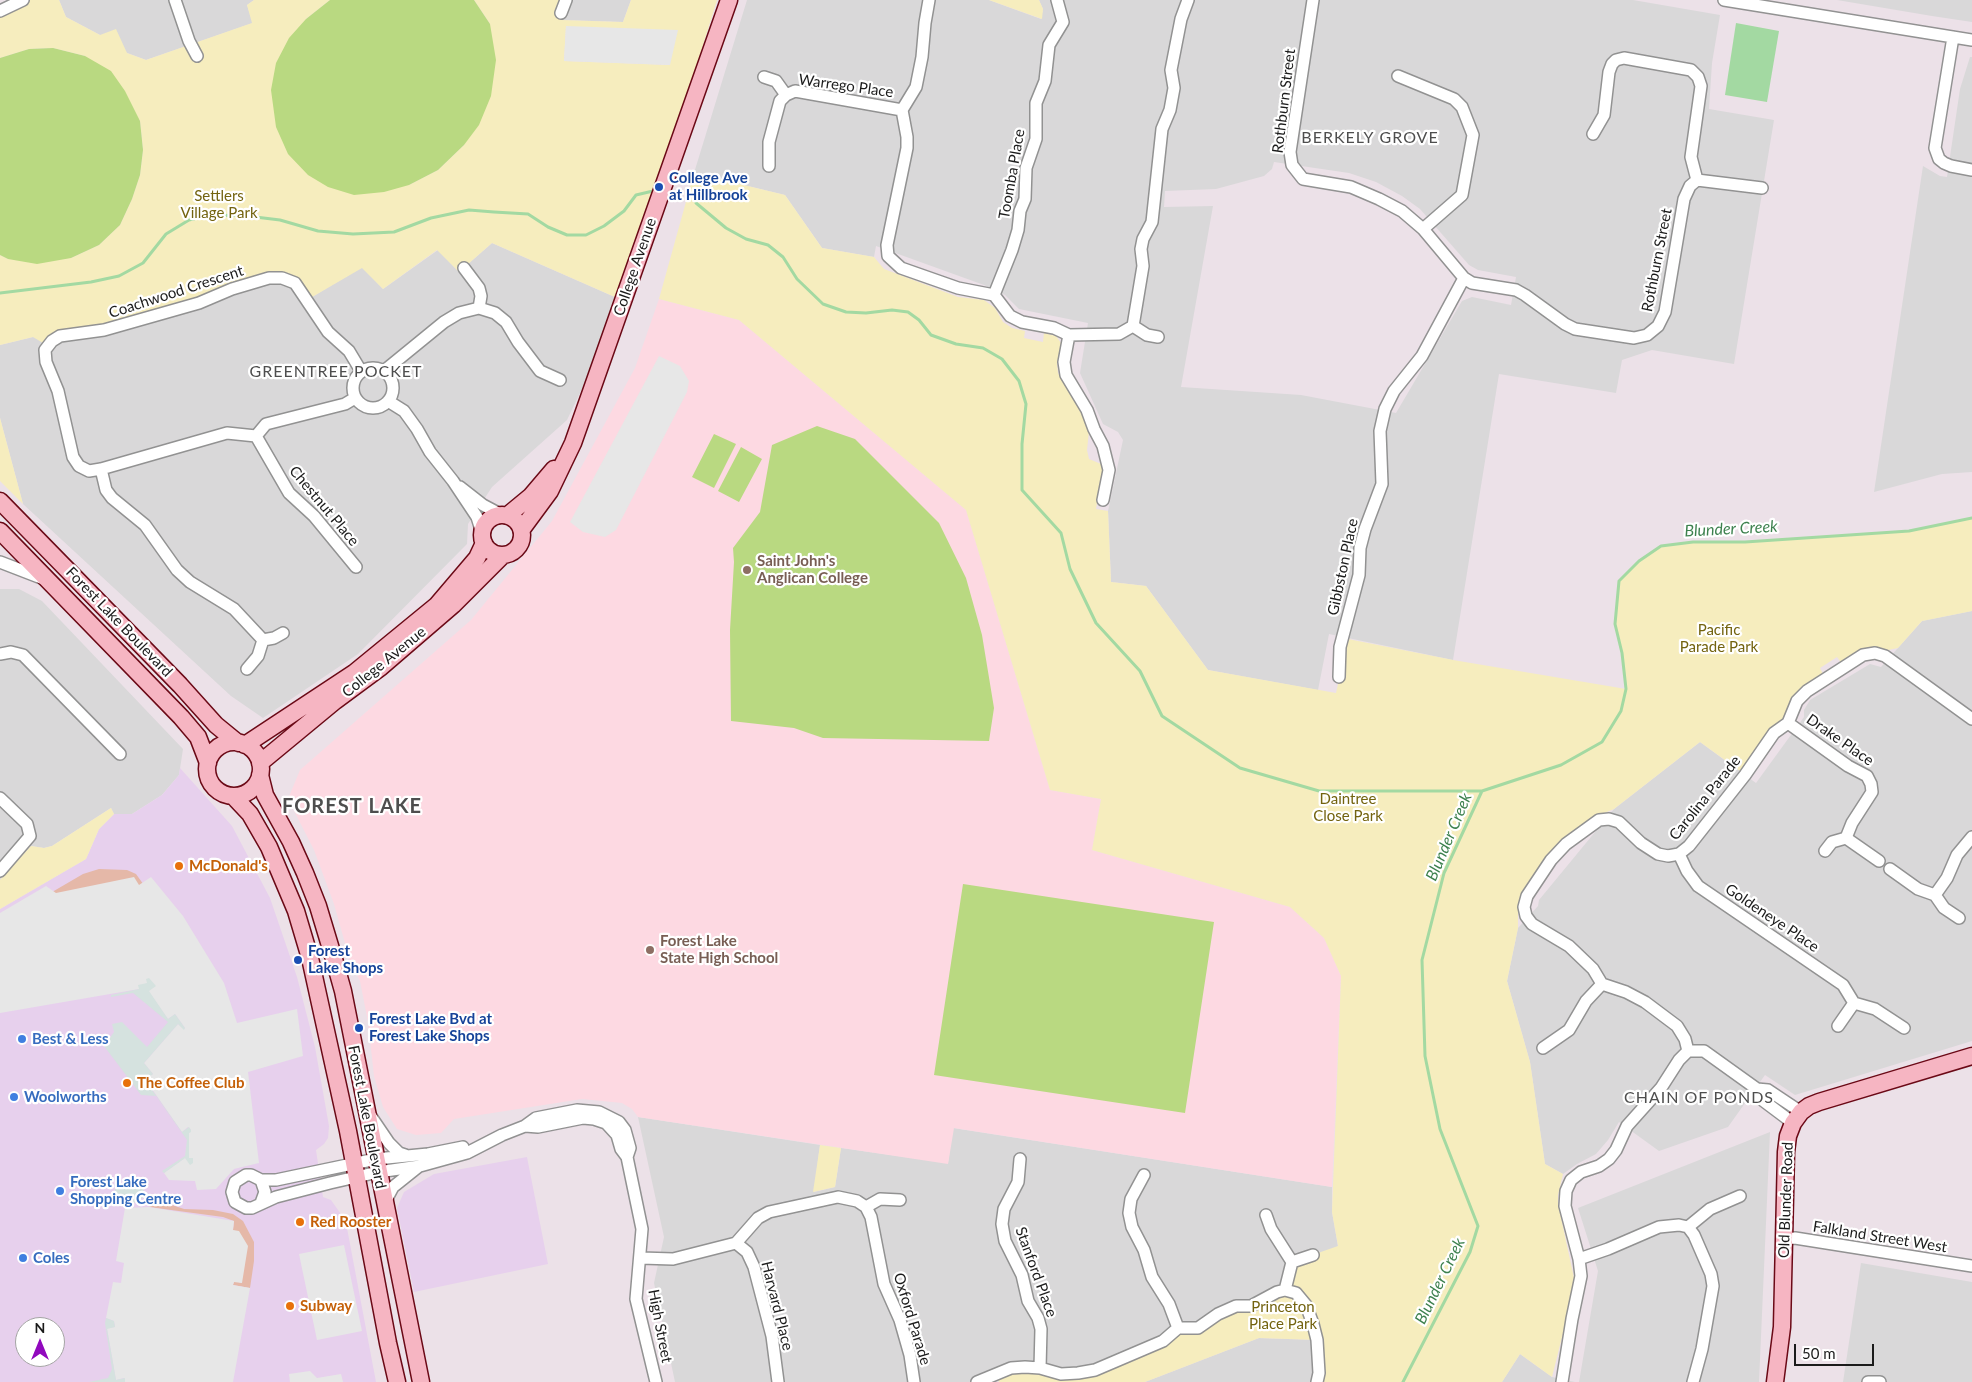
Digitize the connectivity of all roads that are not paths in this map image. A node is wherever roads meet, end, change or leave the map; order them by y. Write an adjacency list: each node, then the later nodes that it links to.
1 (23, 0): 11 (street)
2 (175, 0): 15 (street)
3 (566, 0): 12 (street)
4 (930, 0): 19 (street)
5 (1057, 0): 28 (street, Toomba Place)
6 (1188, 0): 30 (street)
7 (1314, 0): 25 (street, Rothburn Street)
8 (1724, 0): 10 (street)
9 (728, 2): 39 (main road, College Avenue)
10 (1782, 5): 13 (street)
11 (0, 11)
12 (562, 13)
13 (1953, 37): 14 (street); 22 (street)
14 (1972, 40)
15 (197, 56)
16 (1398, 76): 25 (street)
17 (764, 77): 18 (street, Warrego Place)
18 (786, 95): 19 (street, Warrego Place); 21 (street, Warrego Place)
19 (902, 110): 28 (street)
20 (1593, 134): 23 (street)
21 (769, 166)
22 (1972, 170)
23 (1697, 180): 24 (street); 27 (street, Rothburn Street)
24 (1762, 188)
25 (1423, 229): 27 (street, Rothburn Street)
26 (464, 268): 29 (street)
27 (1464, 278): 55 (street, Gibbston Place)
28 (994, 295): 31 (street)
29 (479, 308): 34 (street); 35 (street)
30 (1133, 326): 31 (street); 32 (street)
31 (1069, 335): 42 (street)
32 (1158, 337)
33 (361, 371): 34 (street); 36 (street); 40 (street, Coachwood Crescent)
34 (384, 371): 37 (street)
35 (560, 380)
36 (355, 398): 37 (street); 38 (street)
37 (388, 401): 41 (street)
38 (256, 436): 40 (street, Coachwood Crescent); 49 (street, Chestnut Place)
39 (573, 443): 43 (main road, College Avenue); 45 (main road, College Avenue)
40 (101, 469): 52 (street)
41 (453, 481): 43 (street); 46 (street)
42 (1103, 500)
43 (504, 515): 45 (main road); 46 (main road, College Avenue)
44 (6, 526): 50 (main road, Forest Lake Boulevard); 58 (main road, Forest Lake Boulevard)
45 (522, 529): 47 (main road, College Avenue)
46 (483, 538): 47 (main road); 58 (main road, College Avenue)
47 (503, 555): 61 (main road, College Avenue)
48 (0, 562): 50 (street)
49 (356, 567)
50 (48, 581): 60 (main road, Forest Lake Boulevard)
51 (283, 633): 52 (street)
52 (263, 640): 54 (street)
53 (0, 654): 59 (street)
54 (247, 669)
55 (1339, 677)
56 (1972, 719): 57 (street, Carolina Parade)
57 (1788, 723): 64 (street, Drake Place); 67 (street, Carolina Parade)
58 (242, 744): 60 (main road); 61 (main road)
59 (120, 754)
60 (208, 763): 62 (main road)
61 (260, 769): 62 (main road); 80 (main road, Forest Lake Boulevard)
62 (233, 796): 87 (main road, Forest Lake Boulevard)
63 (0, 798): 70 (street)
64 (1846, 838): 66 (street); 68 (street)
65 (1972, 838): 71 (street)
66 (1825, 851)
67 (1678, 854): 73 (street, Carolina Parade); 74 (street, Goldeneye Place)
68 (1879, 861)
69 (1890, 869): 71 (street)
70 (0, 871)
71 (1935, 895): 72 (street)
72 (1959, 918)
73 (1602, 984): 77 (street); 78 (street)
74 (1854, 1003): 75 (street); 76 (street)
75 (1838, 1026)
76 (1904, 1028)
77 (1543, 1048)
78 (1688, 1051): 81 (street); 101 (street)
79 (1972, 1056): 81 (main road)
80 (366, 1109): 83 (street); 85 (main road, Forest Lake Boulevard)
81 (1797, 1117): 97 (main road, Old Blunder Road)
82 (486, 1143): 83 (street, High Street); 86 (street, High Street); 100 (street, High Street)
83 (405, 1156): 85 (street, High Street)
84 (1020, 1160): 106 (street, Stanford Place)
85 (377, 1165): 86 (street, High Street); 87 (street, High Street); 93 (main road, Forest Lake Boulevard)
86 (420, 1166): 93 (street)
87 (356, 1170): 89 (street); 92 (street); 107 (main road, Forest Lake Boulevard)
88 (1144, 1175): 105 (street)
89 (261, 1180): 92 (street); 92 (street)
90 (1740, 1196): 96 (street)
91 (900, 1200): 94 (street)
92 (261, 1203)
93 (384, 1204): 108 (main road, Forest Lake Boulevard)
94 (866, 1207): 98 (street); 111 (street, Oxford Parade)
95 (1266, 1215): 102 (street)
96 (1688, 1227): 101 (street); 115 (street)
97 (1784, 1239): 103 (street, Falkland Street West); 116 (main road, Old Blunder Road)
98 (736, 1243): 100 (street); 110 (street, Harvard Place)
99 (1313, 1255): 102 (street)
100 (641, 1258): 109 (street, High Street)
101 (1579, 1259): 114 (street)
102 (1292, 1262): 104 (street)
103 (1972, 1266)
104 (1285, 1290): 105 (street); 113 (street)
105 (1178, 1328): 106 (street)
106 (1040, 1368): 112 (street)
107 (397, 1382)
108 (421, 1382)
109 (656, 1382)
110 (778, 1382)
111 (914, 1382)
112 (977, 1382)
113 (1317, 1382)
114 (1562, 1382)
115 (1693, 1382)
116 (1775, 1382)
117 (1868, 1382): 118 (street)
118 (1880, 1382)

